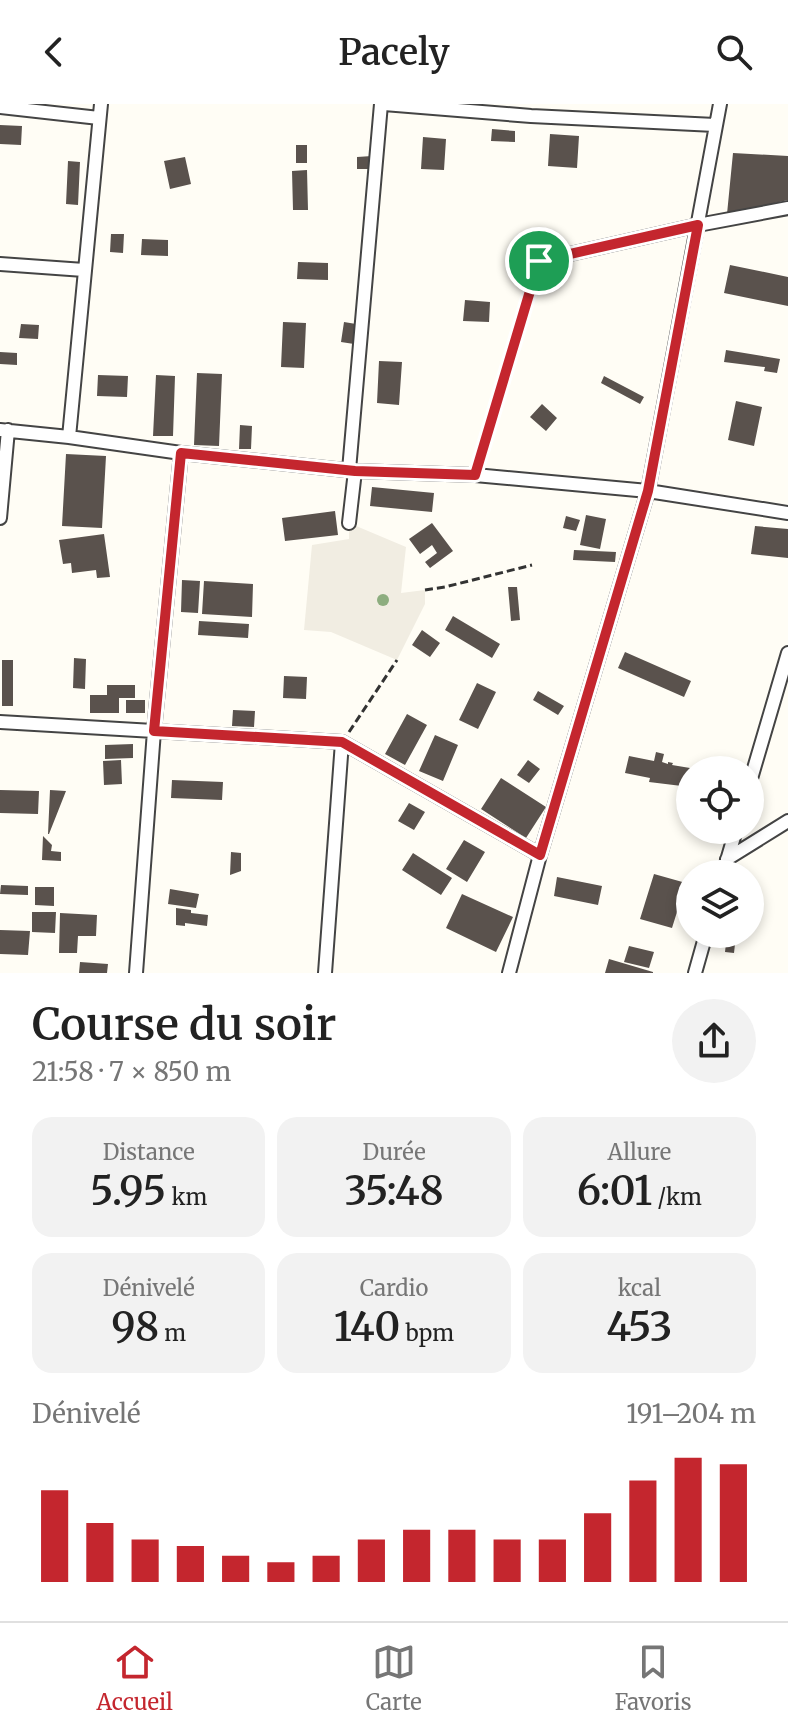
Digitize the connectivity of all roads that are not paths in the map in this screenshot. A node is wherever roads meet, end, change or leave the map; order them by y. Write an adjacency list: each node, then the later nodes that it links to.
1 (101, 104): 6 (street)
2 (383, 104): 5 (street); 16 (street)
3 (720, 104): 7 (street)
4 (0, 107): 6 (street)
5 (532, 110): 7 (street)
6 (99, 118): 12 (street)
7 (715, 125): 9 (street)
8 (788, 208): 9 (street)
9 (698, 225): 10 (street); 17 (street)
10 (539, 261)
11 (0, 264): 12 (street)
12 (84, 270): 14 (street)
13 (4, 430): 14 (street); 19 (street)
14 (69, 437): 15 (street)
15 (181, 453): 16 (street); 23 (street)
16 (352, 471): 17 (street); 20 (street)
17 (648, 491): 18 (street); 28 (street)
18 (788, 513)
19 (0, 518)
20 (349, 523)
21 (788, 653): 25 (street)
22 (0, 722): 23 (street)
23 (154, 731): 24 (street); 31 (street)
24 (342, 742): 28 (street); 32 (street)
25 (758, 756)
26 (788, 821): 29 (street)
27 (732, 844): 29 (street)
28 (540, 855): 33 (street)
29 (727, 859)
30 (702, 948): 34 (street)
31 (136, 973)
32 (325, 973)
33 (509, 973)
34 (695, 973)

